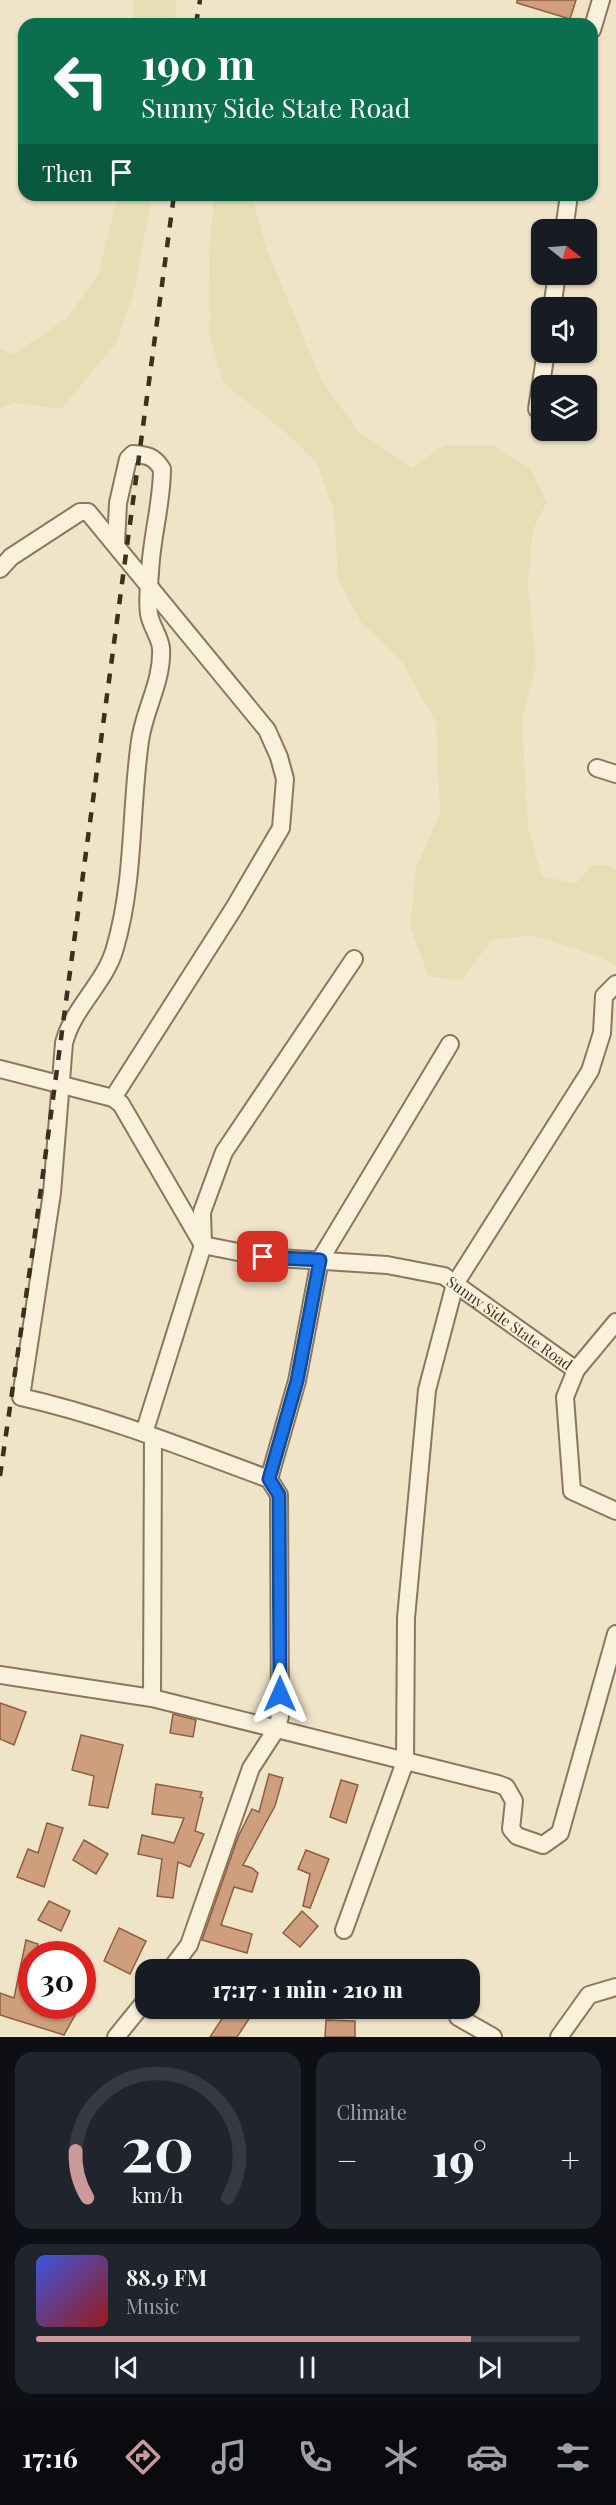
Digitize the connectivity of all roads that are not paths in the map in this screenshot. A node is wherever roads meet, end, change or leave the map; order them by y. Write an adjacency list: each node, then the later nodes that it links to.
1 (601, 0): 2 (street)
2 (596, 18)
3 (568, 201): 4 (street)
4 (566, 219)
5 (116, 543): 6 (street); 7 (street); 7 (street)
6 (0, 569)
7 (149, 584): 14 (street); 15 (street)
8 (597, 768): 9 (street)
9 (616, 774)
10 (354, 959): 16 (street)
11 (616, 984): 18 (street)
12 (450, 1044): 17 (street)
13 (0, 1069): 14 (street)
14 (61, 1084): 15 (street); 21 (street)
15 (112, 1098): 16 (street)
16 (203, 1245): 17 (street, Sunny Side State Road); 21 (street)
17 (320, 1260): 18 (street, Sunny Side State Road); 22 (street)
18 (455, 1284): 20 (street, Sunny Side State Road); 28 (street)
19 (616, 1322): 20 (street)
20 (576, 1370): 23 (street, Sunny Side State Road)
21 (149, 1435): 22 (street); 26 (street)
22 (269, 1479): 27 (street)
23 (616, 1511)
24 (616, 1634): 28 (street)
25 (0, 1675): 26 (street)
26 (152, 1698): 27 (street)
27 (277, 1728): 28 (street); 30 (street)
28 (405, 1762): 29 (street)
29 (344, 1930)
30 (178, 1959)
31 (616, 1988): 36 (street)
32 (135, 2014): 34 (street)
33 (462, 2019): 35 (street)
34 (116, 2037)
35 (493, 2037)
36 (558, 2037)

